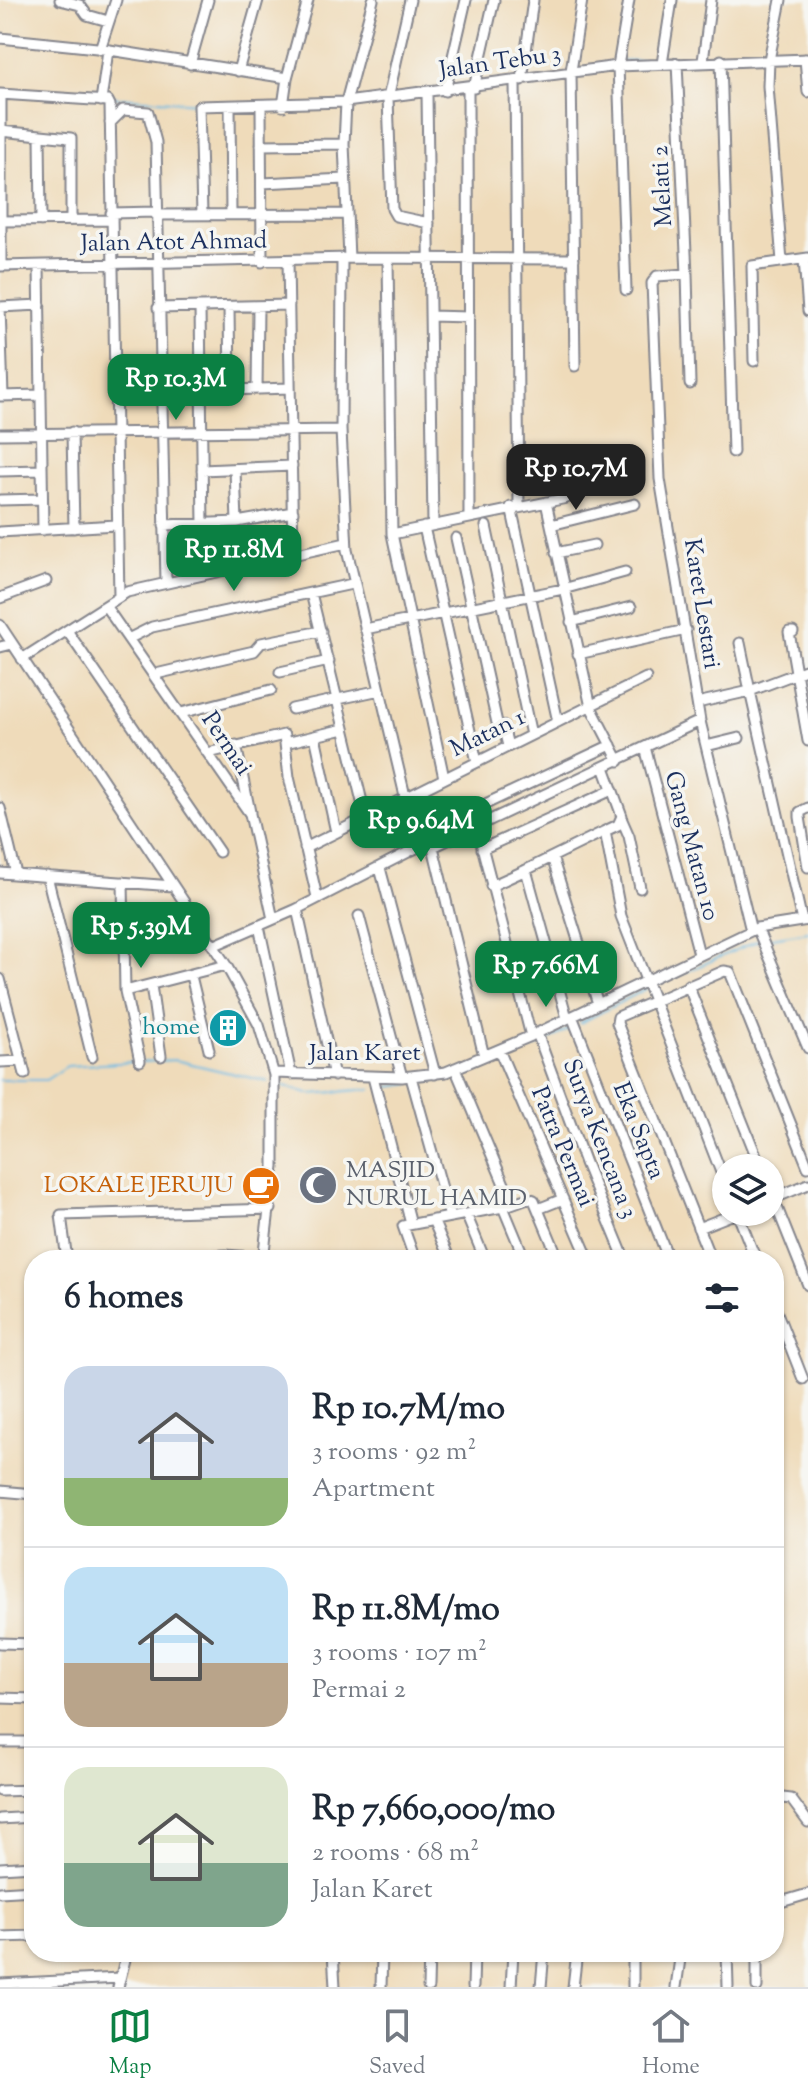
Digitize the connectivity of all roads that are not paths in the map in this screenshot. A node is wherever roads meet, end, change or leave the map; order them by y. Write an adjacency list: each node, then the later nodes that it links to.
1 (60, 0): 16 (street)
2 (116, 0): 16 (street)
3 (208, 0): 26 (street)
4 (258, 0): 28 (street)
5 (308, 0): 29 (street)
6 (373, 0): 37 (street)
7 (410, 0): 36 (street)
8 (466, 0): 32 (street)
9 (494, 0): 31 (street)
10 (533, 0): 30 (street)
11 (582, 0): 27 (street)
12 (629, 0): 24 (street)
13 (672, 0): 22 (street)
14 (711, 0): 20 (street)
15 (781, 0): 19 (street)
16 (108, 21): 18 (street)
17 (0, 38): 18 (street)
18 (104, 49): 26 (street); 38 (street)
19 (770, 56): 21 (street, Jalan Tebu 3); 23 (street, Jalan Tebu 3); 70 (street)
20 (703, 58): 23 (street, Jalan Tebu 3); 25 (street, Jalan Tebu 3)
21 (806, 59): 33 (street)
22 (662, 60): 24 (street, Jalan Tebu 3); 25 (street, Jalan Tebu 3)
23 (721, 60): 103 (street)
24 (619, 63): 27 (street, Jalan Tebu 3); 76 (street)
25 (677, 63): 75 (street, Melati 2)
26 (190, 64): 28 (street)
27 (571, 69): 30 (street, Jalan Tebu 3); 66 (street)
28 (238, 71): 29 (street)
29 (287, 78): 39 (street)
30 (520, 78): 31 (street, Jalan Tebu 3); 65 (street)
31 (473, 86): 32 (street, Jalan Tebu 3); 62 (street)
32 (445, 89): 35 (street, Jalan Tebu 3)
33 (808, 92)
34 (0, 94): 38 (street); 43 (street)
35 (427, 94): 36 (street, Jalan Tebu 3); 60 (street)
36 (388, 95): 37 (street, Jalan Tebu 3); 60 (street)
37 (347, 99): 39 (street, Jalan Tebu 3); 45 (street)
38 (101, 101): 42 (street)
39 (283, 102): 41 (street, Jalan Tebu 3)
40 (230, 106): 41 (street, Jalan Tebu 3); 52 (street, Jalan Tebu 3); 53 (street)
41 (261, 107): 46 (street)
42 (110, 123): 51 (street); 56 (street)
43 (1, 131): 44 (street); 47 (street)
44 (40, 135): 57 (street); 59 (street)
45 (344, 144): 46 (street); 48 (street)
46 (261, 145): 49 (street)
47 (1, 161): 50 (street)
48 (345, 179): 49 (street); 55 (street)
49 (262, 183): 54 (street)
50 (1, 191): 58 (street)
51 (156, 213): 52 (street); 56 (street); 71 (street)
52 (202, 214): 53 (street)
53 (231, 214): 54 (street)
54 (262, 214): 55 (street); 69 (street)
55 (346, 214): 61 (street)
56 (111, 216): 57 (street); 72 (street)
57 (71, 220): 59 (street)
58 (1, 221): 59 (street); 73 (street)
59 (41, 221)
60 (429, 223): 68 (street)
61 (345, 258): 64 (street, Jalan Atot Ahmad); 67 (street, Jalan Atot Ahmad); 96 (street)
62 (469, 258): 65 (street, Jalan Atot Ahmad); 68 (street, Jalan Atot Ahmad); 85 (street)
63 (806, 258): 70 (street); 83 (street)
64 (388, 259): 68 (street, Jalan Atot Ahmad); 127 (street)
65 (516, 259): 66 (street, Jalan Atot Ahmad); 114 (street)
66 (574, 259): 87 (street)
67 (288, 260): 69 (street, Jalan Atot Ahmad); 78 (street)
68 (429, 260): 84 (street)
69 (262, 262): 71 (street, Jalan Atot Ahmad)
70 (782, 262): 86 (street)
71 (156, 263): 72 (street, Jalan Atot Ahmad); 81 (street)
72 (114, 264): 74 (street, Jalan Atot Ahmad); 97 (street)
73 (1, 266): 74 (street, Jalan Atot Ahmad)
74 (39, 266): 77 (street)
75 (687, 274): 88 (street, Melati 2); 151 (street, Karet Lestari)
76 (626, 290)
77 (40, 305): 93 (street); 94 (street)
78 (289, 305): 80 (street); 89 (street)
79 (229, 307): 80 (street); 82 (street); 91 (street)
80 (258, 307): 90 (street)
81 (158, 308): 82 (street); 98 (street)
82 (200, 308): 92 (street)
83 (808, 311)
84 (430, 316): 85 (street); 122 (street)
85 (469, 317): 116 (street)
86 (754, 361)
87 (575, 366)
88 (690, 384)
89 (289, 388): 90 (street); 95 (street)
90 (257, 389): 91 (street)
91 (230, 390): 92 (street)
92 (200, 391): 99 (street)
93 (40, 395): 94 (street); 100 (street)
94 (1, 396)
95 (291, 430): 96 (street); 99 (street); 104 (street)
96 (341, 430): 129 (street)
97 (116, 431): 98 (street); 101 (street); 118 (street)
98 (160, 431): 99 (street); 119 (street)
99 (201, 431): 106 (street)
100 (42, 432): 101 (street); 102 (street); 105 (street)
101 (72, 432): 124 (street)
102 (0, 434)
103 (733, 452)
104 (292, 466): 107 (street); 115 (street)
105 (41, 470): 108 (street); 110 (street)
106 (202, 470): 107 (street); 120 (street)
107 (235, 470): 117 (street)
108 (0, 471)
109 (575, 483): 112 (street)
110 (42, 499): 111 (street); 126 (street)
111 (0, 500)
112 (546, 502): 114 (street); 121 (street)
113 (635, 504): 121 (street)
114 (515, 506): 116 (street); 139 (street)
115 (293, 512): 117 (street); 132 (street)
116 (469, 516): 122 (street)
117 (237, 522): 120 (street)
118 (116, 525): 124 (street); 140 (street)
119 (164, 525): 120 (street); 135 (street)
120 (203, 525)
121 (551, 525): 131 (street)
122 (429, 526): 127 (street); 146 (street)
123 (486, 526): 142 (street)
124 (74, 528): 126 (street)
125 (1, 530): 126 (street)
126 (43, 530)
127 (392, 534): 147 (street)
128 (456, 538): 143 (street)
129 (346, 543): 132 (street); 136 (street)
130 (594, 545): 131 (street)
131 (556, 553): 137 (street)
132 (293, 555): 135 (street)
133 (625, 572): 137 (street)
134 (46, 581): 141 (street)
135 (166, 581): 140 (street)
136 (352, 584): 138 (street); 150 (street)
137 (563, 589): 139 (street); 148 (street)
138 (311, 593): 152 (street); 155 (street)
139 (528, 594): 142 (street); 176 (street)
140 (119, 597): 144 (street)
141 (0, 598)
142 (500, 600): 143 (street); 178 (street)
143 (471, 606): 146 (street); 185 (street)
144 (106, 607): 153 (street); 155 (street, Permai)
145 (631, 607): 148 (street)
146 (444, 612): 147 (street); 190 (street)
147 (409, 620): 150 (street); 192 (street)
148 (571, 622): 159 (street)
149 (0, 625): 157 (street)
150 (365, 629): 168 (street)
151 (686, 630): 159 (street); 171 (street, Karet Lestari)
152 (321, 631): 161 (street); 164 (street)
153 (68, 632): 160 (street); 206 (street)
154 (793, 632): 165 (street)
155 (130, 638): 164 (street, Permai)
156 (740, 643): 169 (street)
157 (12, 644): 158 (street); 160 (street)
158 (0, 647)
159 (578, 654): 172 (street)
160 (22, 659): 215 (street)
161 (329, 661): 163 (street); 170 (street)
162 (808, 669): 165 (street)
163 (280, 672)
164 (156, 674): 174 (street, Permai)
165 (794, 676): 169 (street); 181 (street)
166 (646, 678): 172 (street, Matan 1)
167 (271, 690): 174 (street)
168 (380, 690): 170 (street); 194 (street)
169 (750, 691): 171 (street); 222 (street)
170 (337, 699): 173 (street); 177 (street)
171 (697, 703): 175 (street, Karet Lestari)
172 (591, 707): 176 (street, Matan 1); 184 (street)
173 (292, 709)
174 (181, 713): 188 (street, Permai)
175 (700, 721): 186 (street, Karet Lestari); 187 (street)
176 (558, 722): 178 (street, Matan 1)
177 (344, 729): 179 (street); 198 (street)
178 (531, 735): 185 (street, Matan 1)
179 (315, 736): 182 (street); 202 (street)
180 (739, 738): 186 (street)
181 (808, 741)
182 (285, 743): 183 (street); 204 (street)
183 (236, 745): 188 (street); 197 (street)
184 (611, 745): 189 (street); 203 (street)
185 (508, 746): 190 (street, Matan 1)
186 (706, 746): 224 (street, Karet Lestari)
187 (645, 747): 189 (street); 226 (street, Gang Matan 10)
188 (208, 753): 197 (street, Permai)
189 (619, 761): 191 (street)
190 (477, 762): 192 (street, Matan 1)
191 (604, 767): 193 (street); 200 (street)
192 (444, 778): 194 (street, Matan 1)
193 (612, 790): 199 (street); 205 (street)
194 (405, 796): 198 (street, Matan 1); 203 (street)
195 (0, 808): 212 (street)
196 (808, 808): 208 (street)
197 (250, 814): 221 (street, Permai)
198 (366, 818): 202 (street, Matan 1)
199 (622, 820): 201 (street); 217 (street)
200 (477, 827): 203 (street); 205 (street, Surya Kencana 3)
201 (605, 831): 207 (street); 230 (street)
202 (336, 832): 204 (street, Matan 1)
203 (428, 841): 209 (street); 242 (street)
204 (305, 848): 218 (street)
205 (482, 849): 216 (street, Surya Kencana 3)
206 (219, 852)
207 (552, 857): 210 (street); 235 (street)
208 (808, 867)
209 (380, 868): 218 (street); 251 (street)
210 (526, 870): 216 (street); 236 (street, Eka Sapta)
211 (0, 873): 212 (street)
212 (16, 874): 213 (street)
213 (47, 876): 214 (street); 243 (street)
214 (123, 882): 215 (street); 233 (street)
215 (173, 886): 225 (street)
216 (491, 886): 237 (street, Surya Kencana 3)
217 (640, 888)
218 (317, 897): 219 (street)
219 (297, 909): 221 (street); 252 (street)
220 (359, 916): 253 (street)
221 (273, 919): 223 (street)
222 (805, 921): 224 (street, Jalan Karet)
223 (259, 926): 225 (street); 250 (street)
224 (755, 930): 226 (street, Jalan Karet); 238 (street, Karet Lestari)
225 (213, 946): 227 (street)
226 (699, 954): 230 (street, Jalan Karet)
227 (226, 965): 228 (street); 249 (street)
228 (191, 976): 231 (street); 239 (street)
229 (0, 979): 244 (street)
230 (646, 983): 234 (street); 235 (street, Jalan Karet)
231 (151, 985): 233 (street); 241 (street)
232 (688, 985): 234 (street); 256 (street); 257 (street)
233 (125, 991): 245 (street)
234 (652, 1000): 255 (street); 271 (street)
235 (598, 1004): 236 (street, Jalan Karet)
236 (570, 1018): 237 (street, Jalan Karet); 281 (street, Eka Sapta)
237 (536, 1035): 240 (street, Jalan Karet); 280 (street, Surya Kencana 3)
238 (808, 1048)
239 (209, 1050)
240 (500, 1051): 242 (street, Jalan Karet); 260 (street, Patra Permai)
241 (161, 1056)
242 (484, 1056): 247 (street, Jalan Karet)
243 (92, 1057)
244 (22, 1061): 246 (street); 248 (street)
245 (140, 1061)
246 (0, 1062)
247 (456, 1070): 251 (street, Jalan Karet); 261 (street)
248 (25, 1074)
249 (274, 1074): 250 (street, Jalan Karet); 262 (street)
250 (291, 1074): 252 (street, Jalan Karet)
251 (435, 1074): 253 (street, Jalan Karet)
252 (334, 1076): 254 (street, Jalan Karet)
253 (408, 1078): 254 (street, Jalan Karet); 265 (street)
254 (373, 1080): 268 (street)
255 (714, 1154)
256 (755, 1154)
257 (808, 1167)
258 (808, 1184): 259 (street)
259 (784, 1192)
260 (563, 1199): 263 (street); 279 (street, Patra Permai)
261 (508, 1205): 263 (street); 264 (street); 277 (street)
262 (271, 1209): 272 (street); 273 (street)
263 (538, 1209): 278 (street)
264 (466, 1214): 265 (street); 276 (street)
265 (450, 1217): 266 (street)
266 (433, 1220): 268 (street); 275 (street)
267 (712, 1222): 271 (street)
268 (411, 1224): 274 (street)
269 (743, 1226): 283 (street)
270 (783, 1226): 284 (street)
271 (698, 1228): 282 (street)
272 (66, 1250)
273 (265, 1250)
274 (411, 1250)
275 (446, 1250)
276 (481, 1250)
277 (522, 1250)
278 (555, 1250)
279 (585, 1250)
280 (621, 1250)
281 (665, 1250)
282 (707, 1250)
283 (752, 1250)
284 (808, 1285)
285 (784, 1331): 286 (street)
286 (803, 1379)
287 (0, 1491): 288 (street)
288 (24, 1493)
289 (0, 1643): 290 (street)
290 (24, 1644)
291 (0, 1698): 292 (street)
292 (24, 1699)
293 (0, 1742): 294 (street)
294 (24, 1742)
295 (24, 1790): 296 (street)
296 (0, 1791)
297 (784, 1798): 300 (street)
298 (24, 1818): 299 (street)
299 (0, 1819)
300 (808, 1822)
301 (24, 1867): 302 (street)
302 (0, 1868)
303 (24, 1891): 304 (street)
304 (0, 1892)
305 (808, 1894): 306 (street)
306 (784, 1901)
307 (24, 1936): 308 (street)
308 (0, 1937)
309 (124, 1962): 321 (street)
310 (334, 1962): 323 (street)
311 (382, 1962): 324 (street)
312 (429, 1962): 325 (street)
313 (474, 1962): 326 (street)
314 (512, 1962): 327 (street)
315 (543, 1962): 328 (street)
316 (576, 1962): 329 (street)
317 (633, 1962): 330 (street)
318 (680, 1962): 331 (street)
319 (727, 1962): 332 (street)
320 (757, 1962): 333 (street)
321 (119, 1982): 322 (street)
322 (0, 1984)
323 (335, 1987)
324 (381, 1987)
325 (428, 1987)
326 (473, 1987)
327 (511, 1987)
328 (541, 1987)
329 (573, 1987)
330 (633, 1987)
331 (676, 1987)
332 (728, 1987)
333 (757, 1987)

